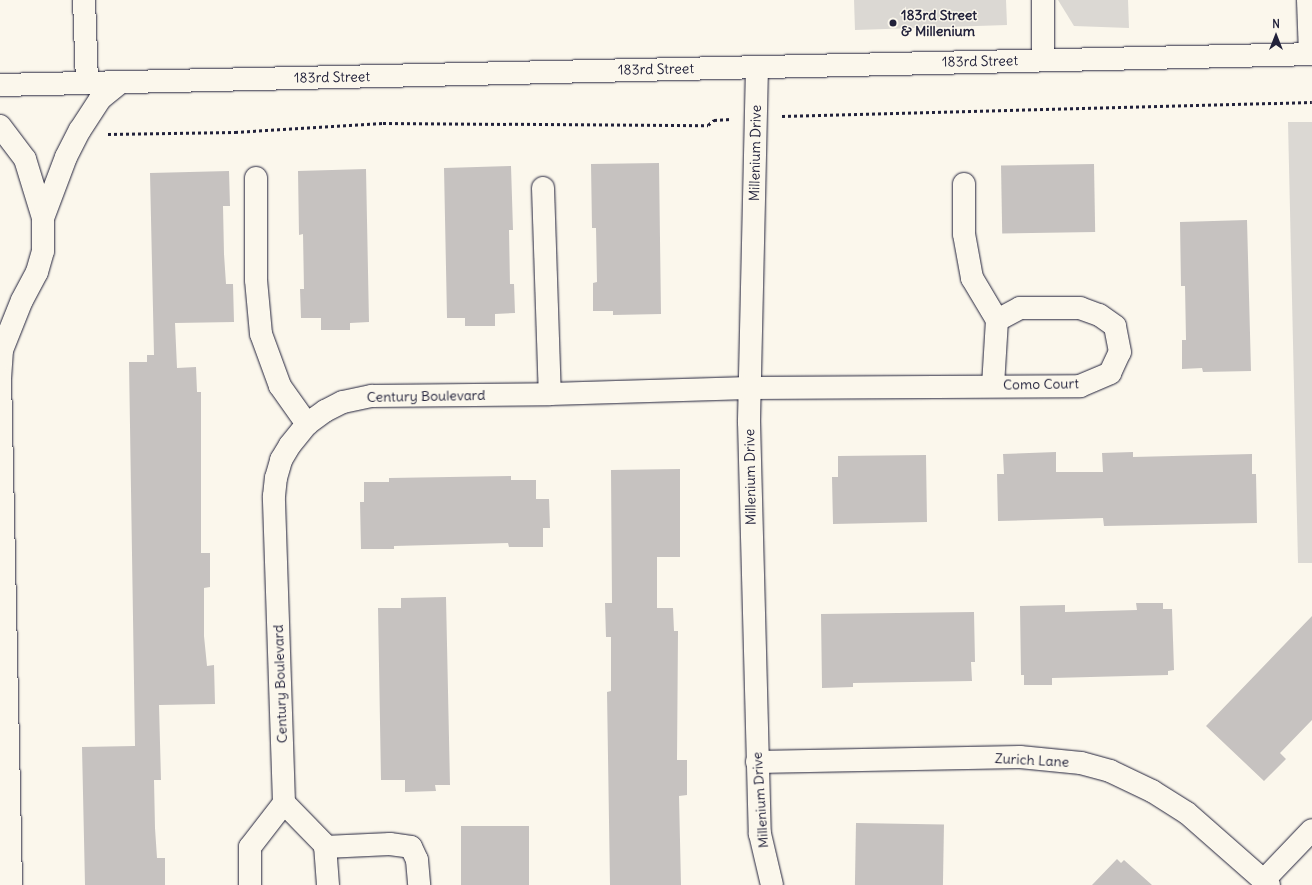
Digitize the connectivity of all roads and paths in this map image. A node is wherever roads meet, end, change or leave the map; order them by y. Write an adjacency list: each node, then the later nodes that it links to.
1 (84, 0): 7 (street)
2 (1043, 0): 5 (street)
3 (1308, 0): 4 (street)
4 (1311, 54): 5 (street, 183rd Street)
5 (1043, 60): 6 (street, 183rd Street)
6 (757, 67): 8 (street, 183rd Street); 21 (street, Millenium Drive)
7 (86, 82): 8 (street, 183rd Street); 9 (street, 183rd Street)
8 (121, 82): 14 (street)
9 (0, 84)
10 (1312, 102): 11 (path)
11 (788, 115)
12 (714, 120): 14 (path)
13 (0, 126): 18 (street)
14 (77, 135): 18 (street)
15 (256, 178): 23 (street)
16 (964, 184): 19 (street)
17 (543, 188): 22 (street)
18 (43, 218): 24 (street)
19 (997, 320): 20 (street, Como Court); 20 (street, Como Court)
20 (993, 385): 21 (street, Como Court)
21 (749, 388): 22 (street, Century Boulevard); 25 (street, Millenium Drive)
22 (550, 394): 23 (street, Century Boulevard)
23 (307, 424): 26 (street, Century Boulevard)
24 (1, 465): 30 (street)
25 (757, 762): 29 (street, Zurich Lane); 34 (street, Millenium Drive)
26 (284, 803): 28 (street); 31 (street)
27 (1312, 830): 29 (street)
28 (325, 847): 32 (street); 33 (street)
29 (1266, 882)
30 (11, 885)
31 (250, 885)
32 (328, 885)
33 (419, 885)
34 (772, 885)

